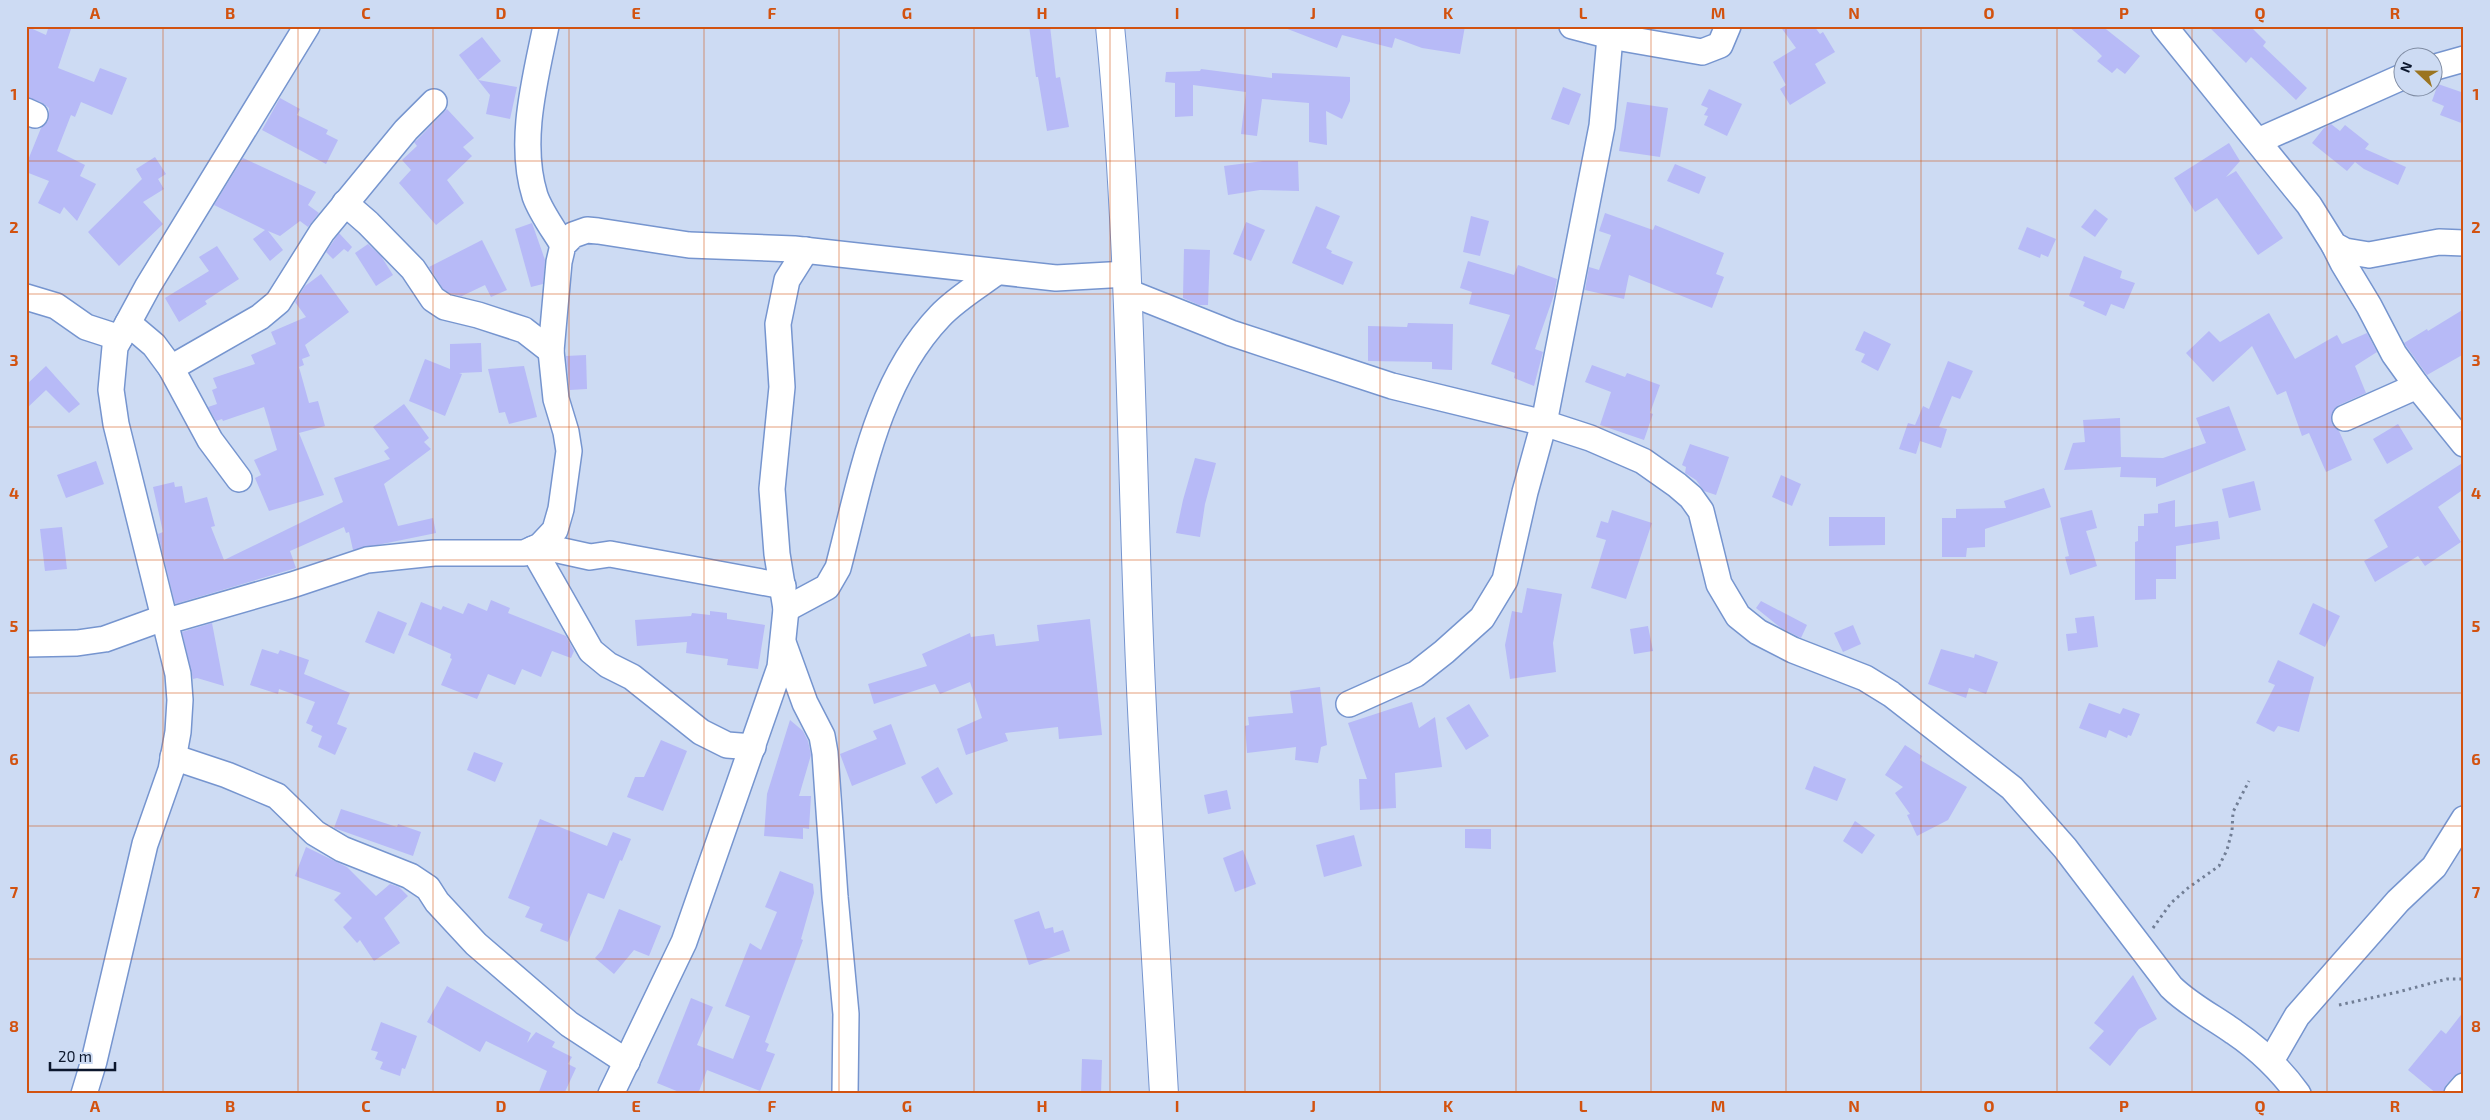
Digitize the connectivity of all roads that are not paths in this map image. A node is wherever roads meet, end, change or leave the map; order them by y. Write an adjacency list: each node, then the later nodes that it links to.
1 (546, 26): 15 (street)
2 (1110, 26): 19 (main road)
3 (1572, 26): 7 (street)
4 (1728, 26): 7 (street)
5 (2164, 26): 12 (street)
6 (295, 31): 21 (street)
7 (1611, 31): 26 (street)
8 (2464, 59): 9 (street)
9 (2442, 65)
10 (2392, 81): 12 (street)
11 (434, 102): 13 (street)
12 (2258, 141): 16 (street)
13 (346, 204): 22 (street); 23 (street)
14 (2464, 243): 16 (street)
15 (563, 245): 17 (street); 22 (street)
16 (2334, 245): 24 (street)
17 (806, 250): 18 (street); 30 (street)
18 (997, 272): 19 (street); 30 (street)
19 (1128, 283): 26 (street); 44 (main road)
20 (26, 297): 21 (street)
21 (124, 331): 23 (street); 31 (street)
22 (551, 351): 29 (street)
23 (171, 368): 28 (street)
24 (2417, 386): 25 (street); 27 (street)
25 (2345, 418)
26 (1544, 423): 34 (street); 38 (street)
27 (2464, 444)
28 (239, 479)
29 (537, 548): 30 (street); 31 (street); 35 (street)
30 (785, 598): 33 (street)
31 (164, 620): 32 (street); 36 (street)
32 (26, 644)
33 (784, 644): 35 (street); 43 (street)
34 (1348, 704)
35 (752, 748): 39 (street)
36 (173, 757): 39 (street); 41 (street)
37 (2464, 819): 38 (street)
38 (2271, 1061): 45 (street)
39 (627, 1062): 42 (street)
40 (2464, 1086): 46 (street)
41 (84, 1094)
42 (612, 1094)
43 (845, 1094)
44 (1164, 1094)
45 (2298, 1094)
46 (2457, 1094)

